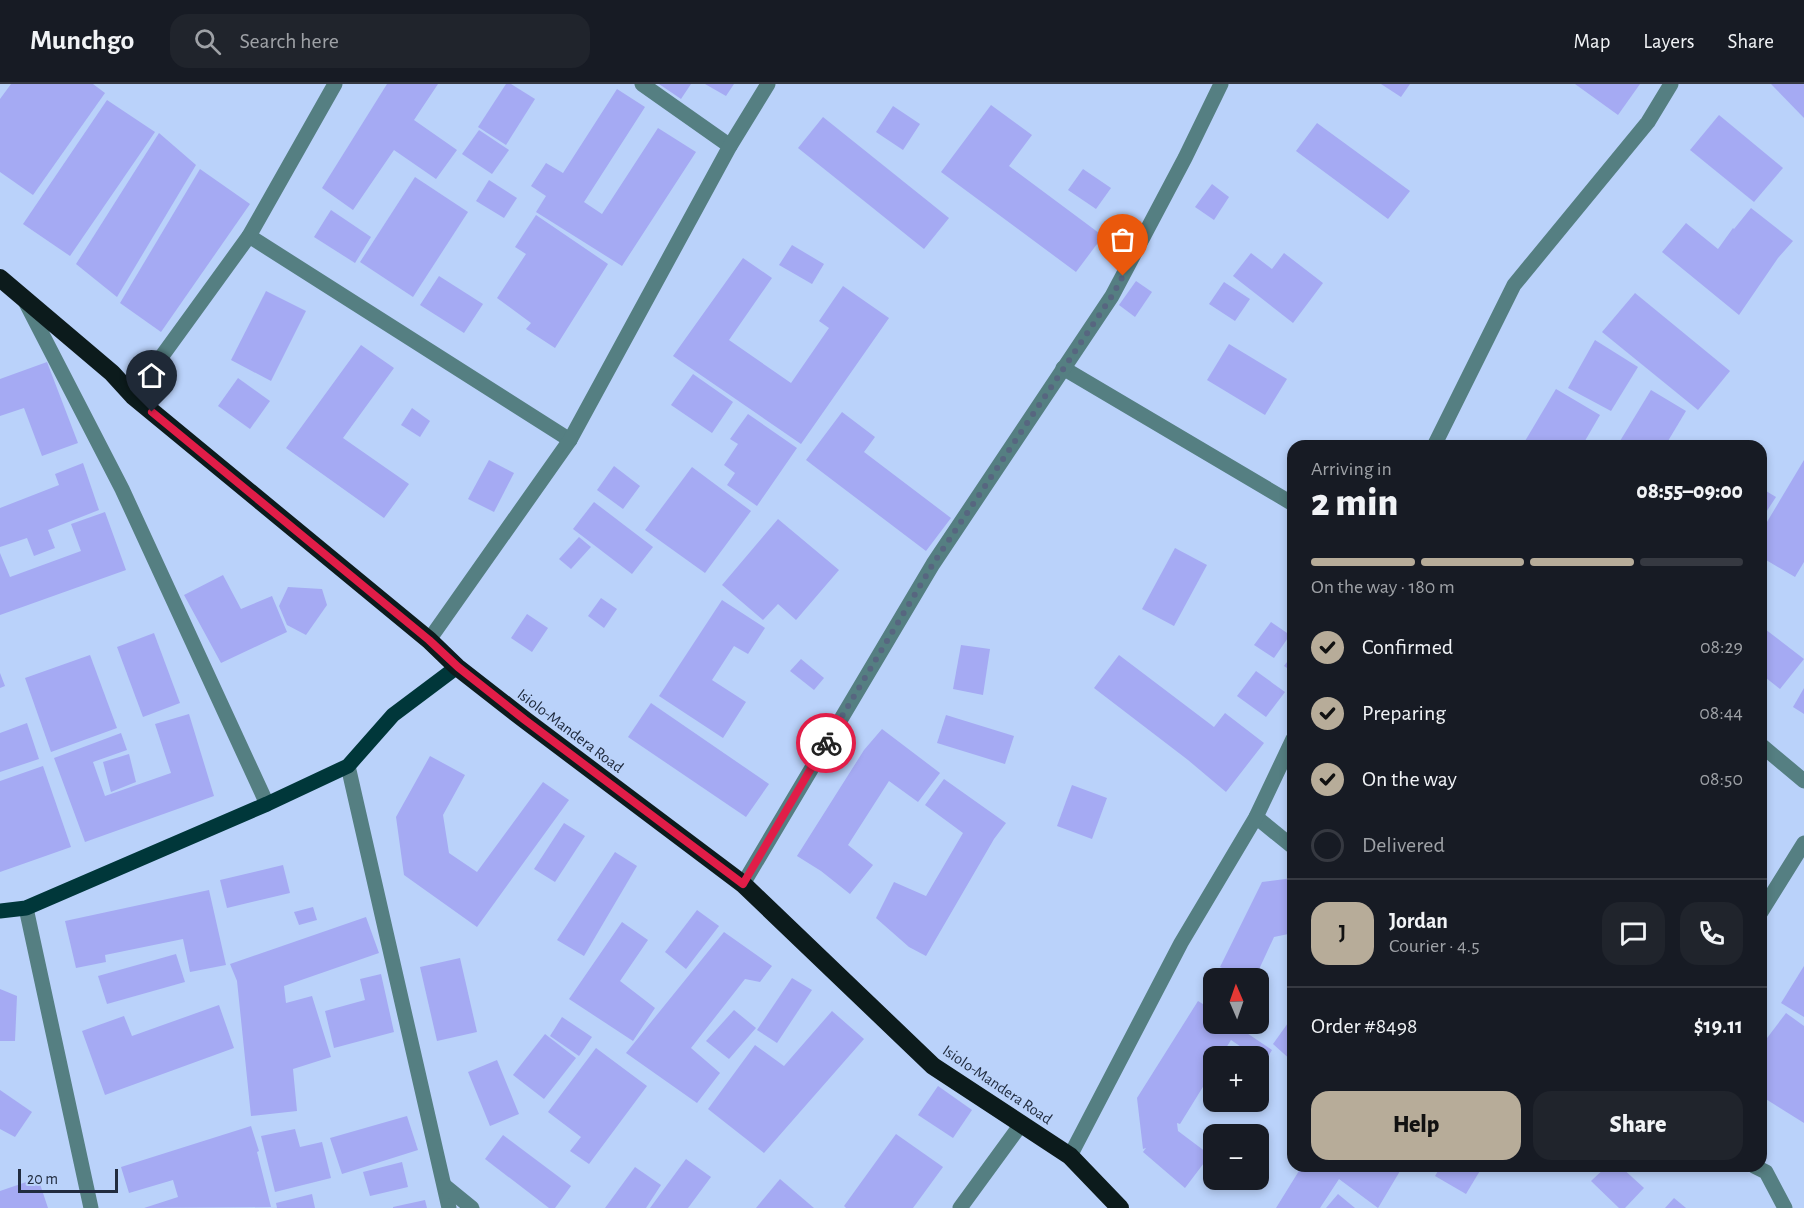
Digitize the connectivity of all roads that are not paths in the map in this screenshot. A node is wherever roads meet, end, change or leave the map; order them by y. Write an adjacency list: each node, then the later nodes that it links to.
1 (335, 84): 7 (street)
2 (642, 84): 6 (street)
3 (768, 84): 6 (street)
4 (1221, 84): 10 (street)
5 (1671, 84): 13 (street)
6 (730, 146): 12 (street)
7 (249, 236): 11 (street); 12 (street)
8 (0, 278): 9 (highway, Isiolo-Mandera Road)
9 (23, 297): 11 (highway, Isiolo-Mandera Road); 21 (street)
10 (1063, 368): 14 (street); 25 (street)
11 (133, 396): 15 (highway, Isiolo-Mandera Road)
12 (570, 440): 15 (street)
13 (1437, 440)
14 (1287, 500)
15 (429, 640): 16 (highway, Isiolo-Mandera Road)
16 (458, 667): 19 (main road); 25 (highway, Isiolo-Mandera Road)
17 (1767, 750): 20 (street)
18 (1287, 752): 22 (street)
19 (348, 766): 21 (main road); 32 (street)
20 (1804, 782)
21 (267, 804): 27 (main road)
22 (1256, 817): 23 (street); 30 (street)
23 (1287, 842)
24 (1804, 843): 26 (street)
25 (743, 884): 29 (highway, Isiolo-Mandera Road)
26 (1767, 902)
27 (26, 908): 28 (main road); 33 (street)
28 (0, 912)
29 (1022, 1123): 30 (highway, Isiolo-Mandera Road); 36 (street)
30 (1070, 1156): 37 (highway, Isiolo-Mandera Road)
31 (1766, 1172): 38 (street)
32 (445, 1186): 34 (street); 35 (street)
33 (91, 1208)
34 (449, 1208)
35 (472, 1208)
36 (960, 1208)
37 (1120, 1208)
38 (1785, 1208)

